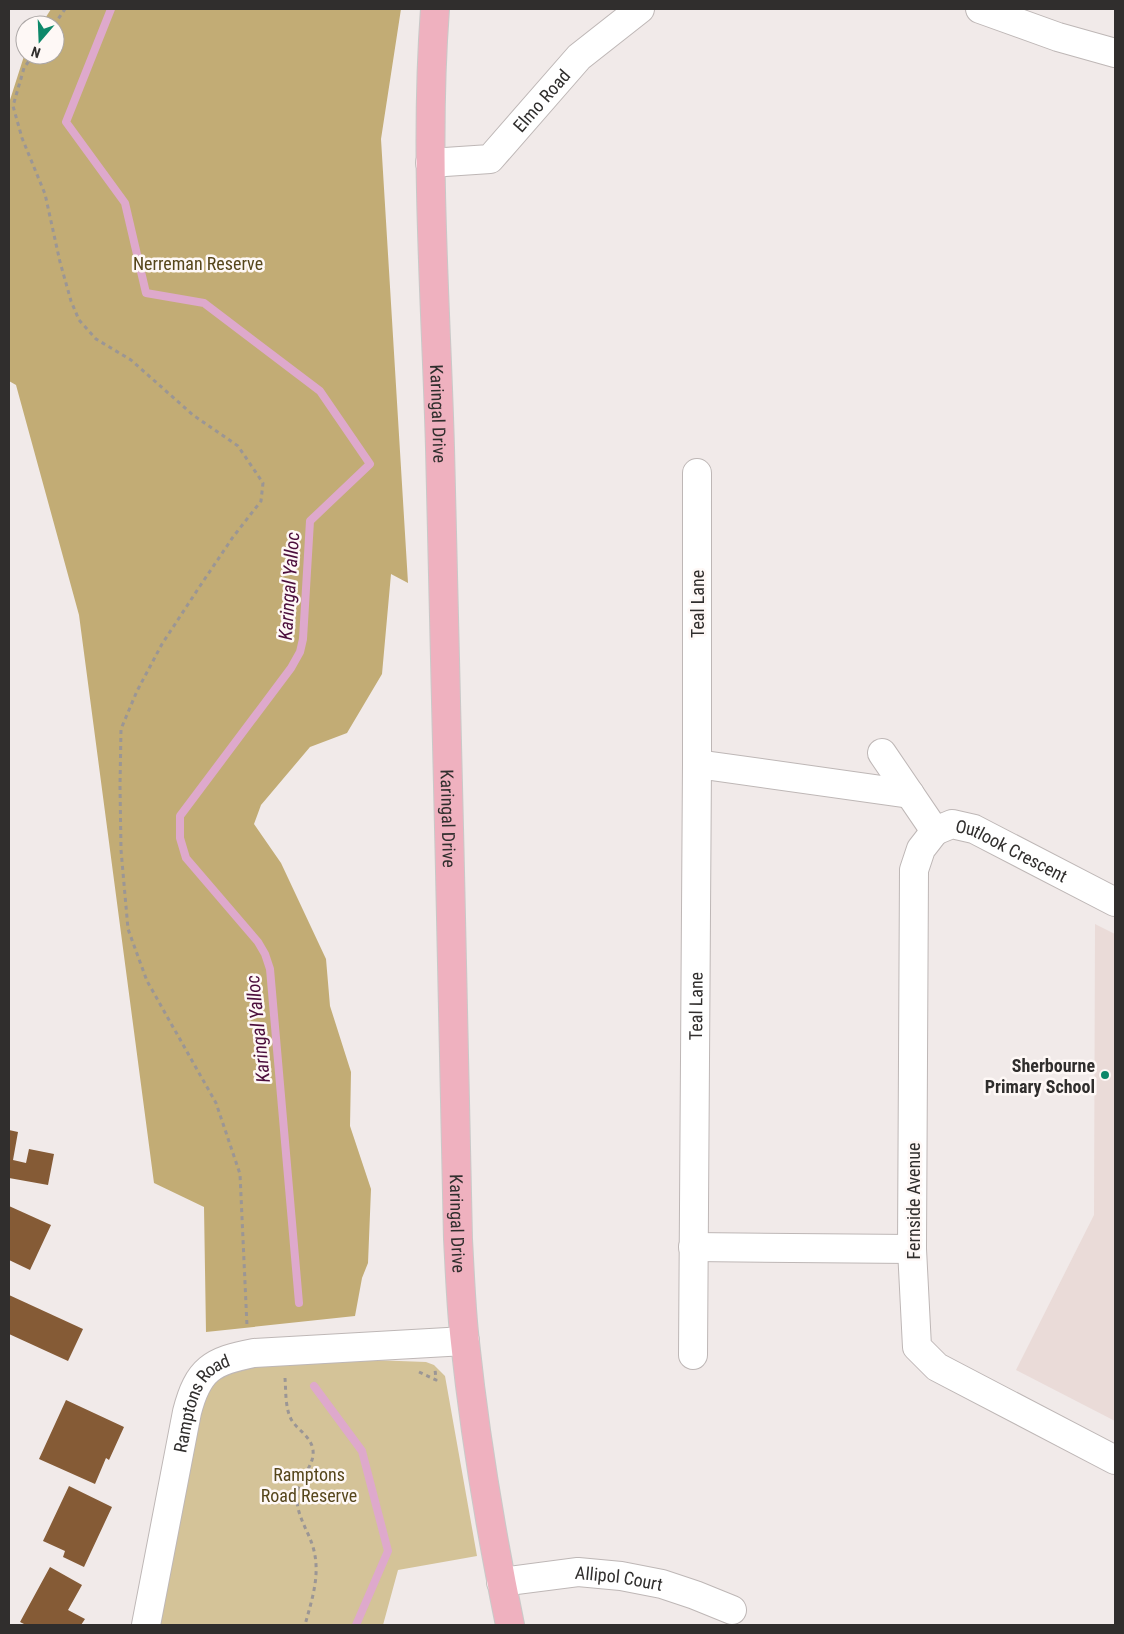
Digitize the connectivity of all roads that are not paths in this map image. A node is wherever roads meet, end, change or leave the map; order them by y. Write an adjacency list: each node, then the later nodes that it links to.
1 (435, 9): 5 (main road, Karingal Drive)
2 (640, 9): 5 (street, Elmo Road)
3 (980, 9): 4 (street)
4 (1115, 53)
5 (430, 163): 14 (main road, Karingal Drive)
6 (696, 473): 8 (street, Teal Lane)
7 (882, 753): 9 (street, Outlook Crescent)
8 (697, 764): 9 (street); 12 (street, Teal Lane)
9 (910, 794): 10 (street, Outlook Crescent)
10 (935, 831): 11 (street, Outlook Crescent); 13 (street, Fernside Avenue)
11 (1115, 902)
12 (693, 1247): 13 (street); 15 (street, Teal Lane)
13 (912, 1249): 16 (street, Fernside Avenue)
14 (465, 1341): 17 (main road, Karingal Drive); 19 (street, Ramptons Road)
15 (693, 1355)
16 (1115, 1460)
17 (501, 1582): 18 (street, Allipol Court); 20 (main road, Karingal Drive)
18 (732, 1610)
19 (146, 1625)
20 (510, 1625)

